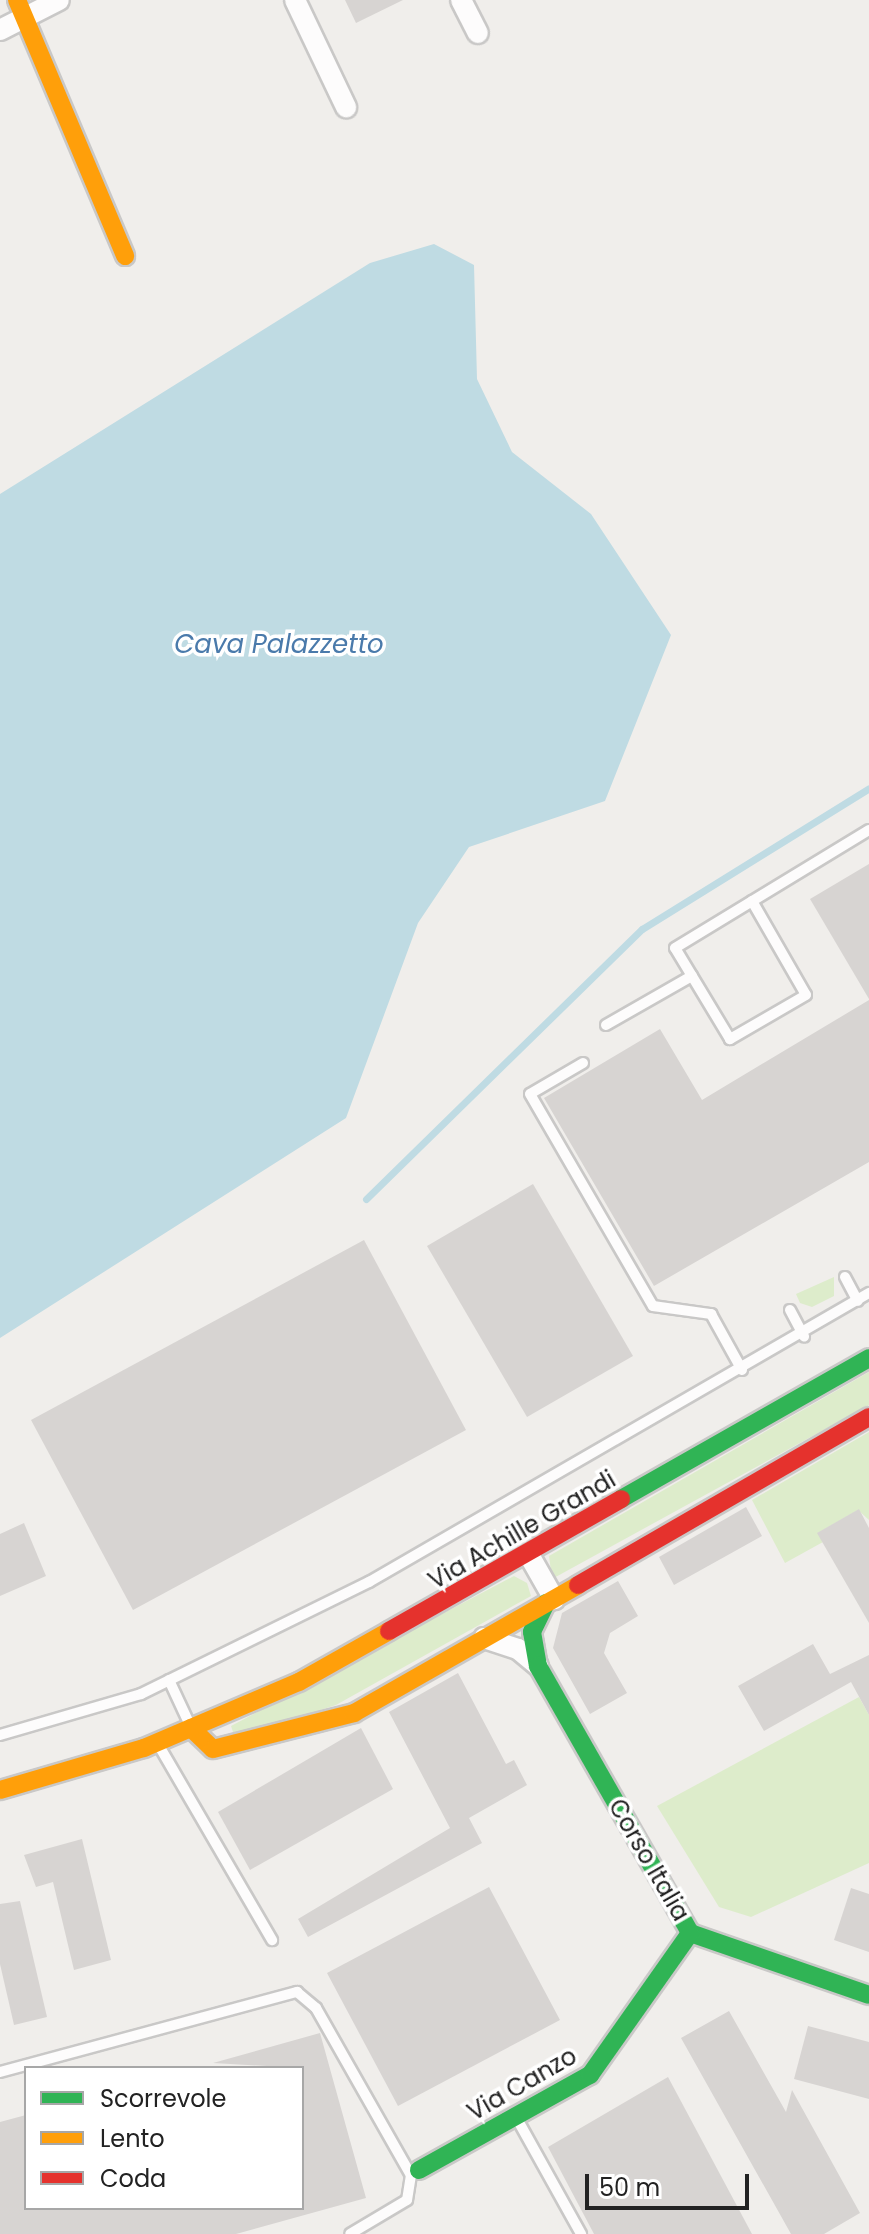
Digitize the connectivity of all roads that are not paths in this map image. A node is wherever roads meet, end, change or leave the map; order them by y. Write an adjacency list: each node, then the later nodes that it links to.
1 (59, 0): 4 (street)
2 (295, 0): 7 (street)
3 (461, 0): 6 (street)
4 (21, 9): 5 (street); 8 (street)
5 (0, 30)
6 (478, 33)
7 (346, 107)
8 (125, 256)
9 (869, 830): 10 (lane)
10 (752, 901): 11 (lane); 11 (lane)
11 (692, 976): 12 (lane)
12 (606, 1025)
13 (583, 1063): 20 (lane)
14 (845, 1277): 16 (lane)
15 (869, 1293): 16 (lane)
16 (858, 1301): 18 (lane)
17 (790, 1310): 18 (lane)
18 (804, 1336): 20 (lane)
19 (869, 1358): 22 (street, Via Achille Grandi)
20 (742, 1370): 26 (lane)
21 (869, 1417): 23 (street)
22 (529, 1555): 23 (street); 27 (street, Via Achille Grandi)
23 (550, 1601): 24 (street); 25 (street, Corso Italia)
24 (484, 1638): 25 (street, Corso Italia); 27 (street)
25 (538, 1666): 31 (street, Corso Italia)
26 (169, 1680): 27 (lane); 28 (lane)
27 (191, 1728): 29 (street, Via Achille Grandi)
28 (0, 1735)
29 (157, 1742): 30 (street, Via Achille Grandi); 32 (lane)
30 (0, 1790)
31 (690, 1933): 33 (street, Corso Italia); 35 (street, Via Canzo)
32 (272, 1940)
33 (869, 1995)
34 (0, 2072): 36 (lane)
35 (516, 2116): 36 (street, Via Canzo); 38 (lane)
36 (415, 2172): 37 (lane)
37 (350, 2234)
38 (581, 2234)

